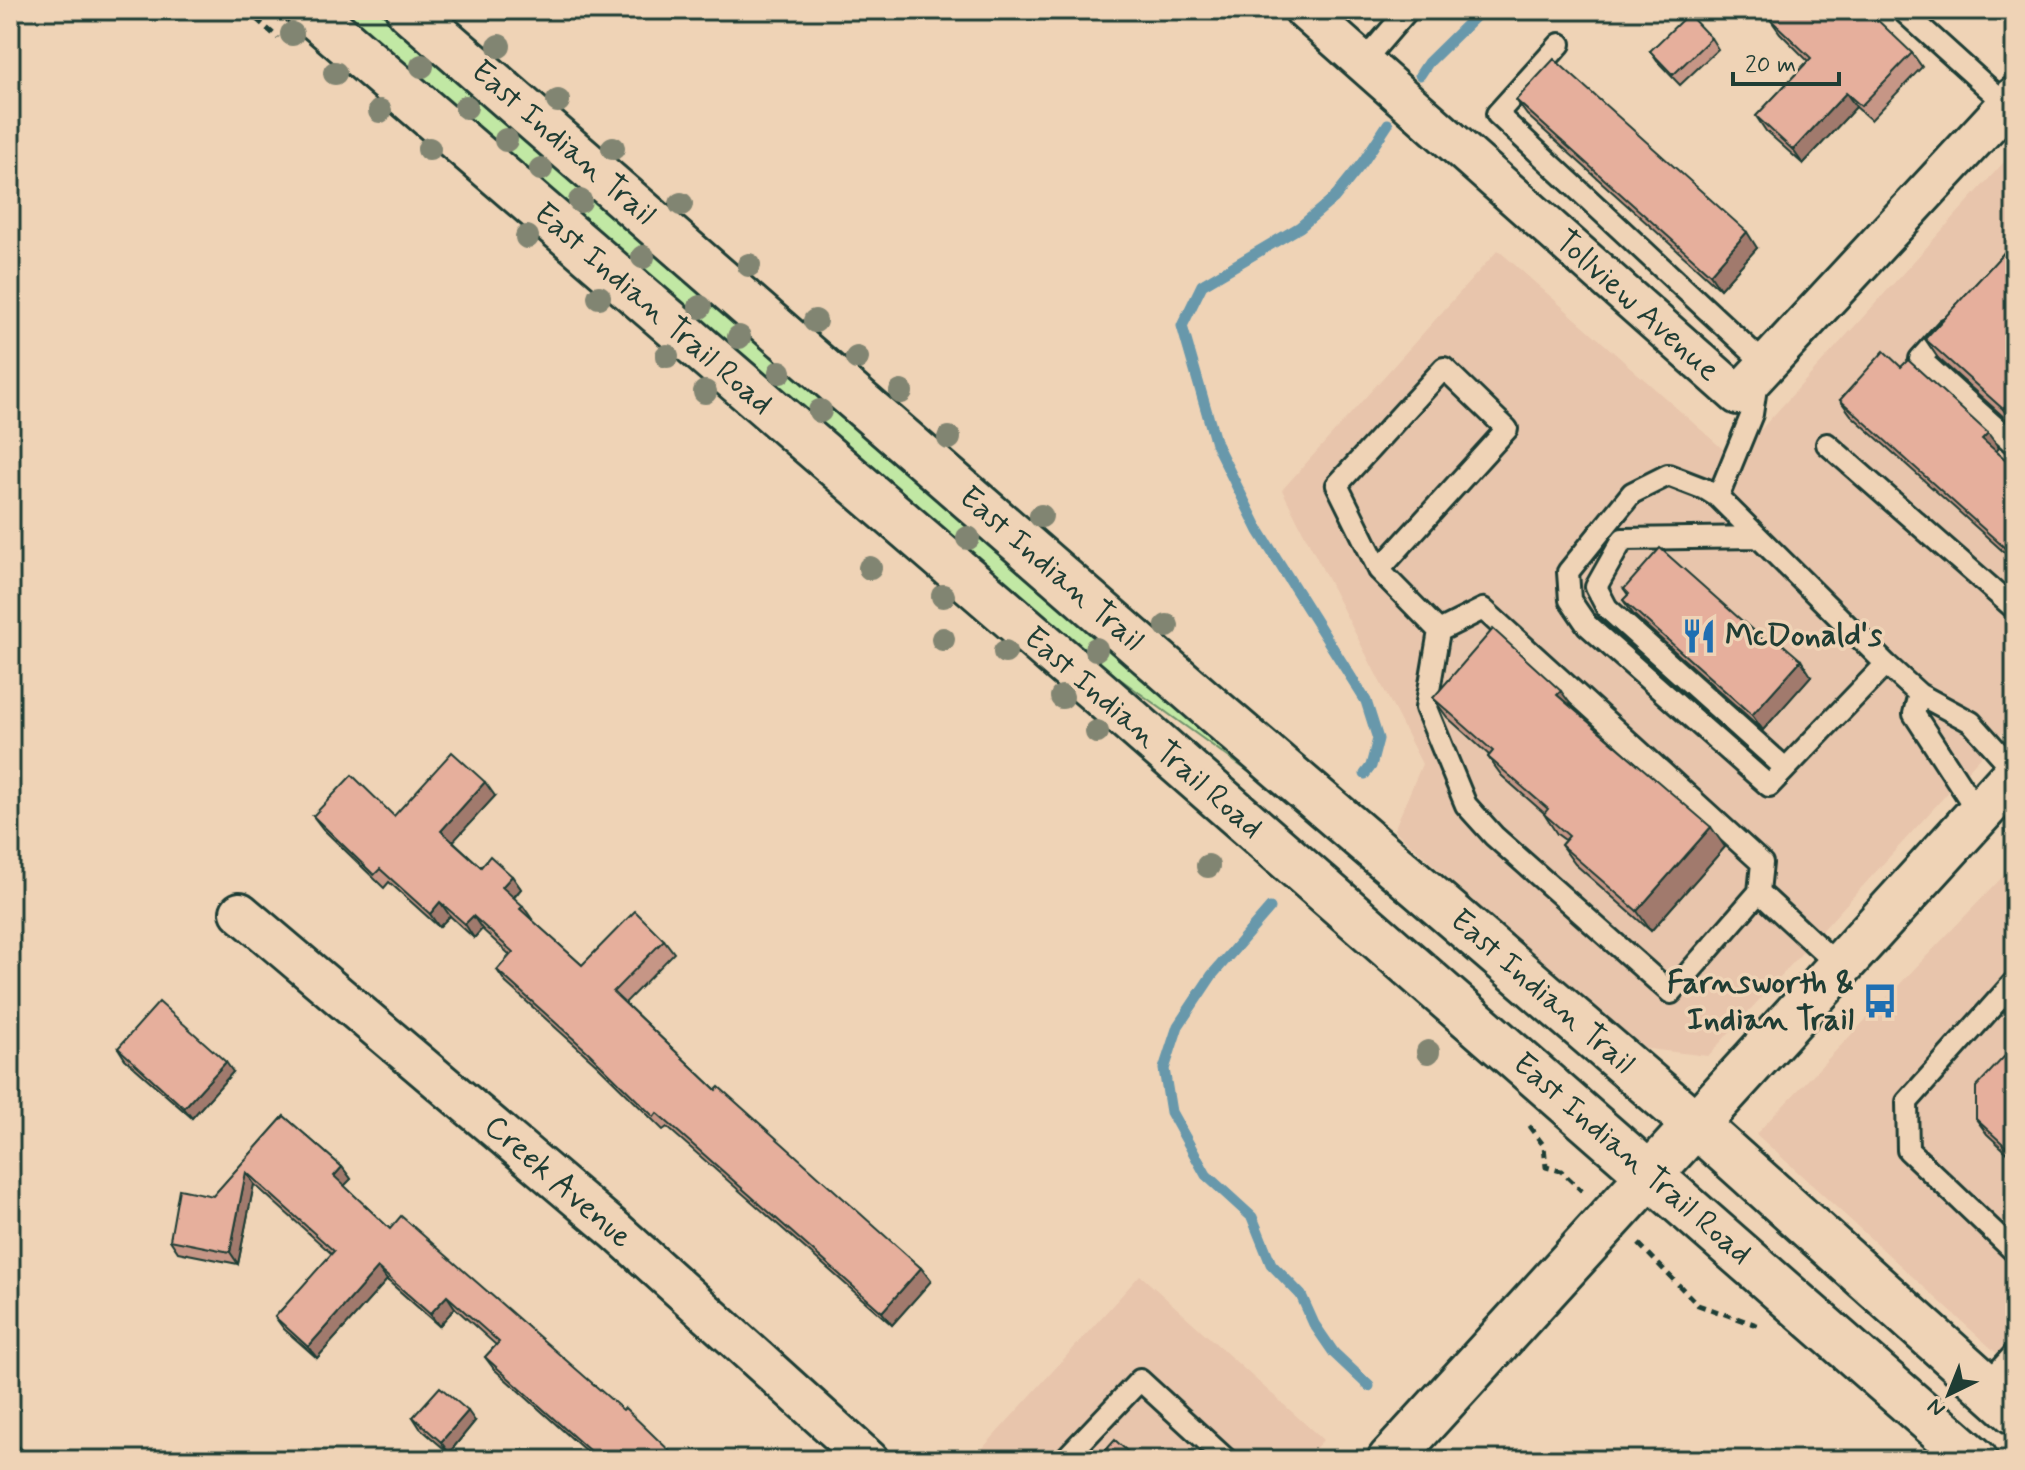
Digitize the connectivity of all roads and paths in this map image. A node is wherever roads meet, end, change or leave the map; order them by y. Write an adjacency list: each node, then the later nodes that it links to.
1 (308, 10): 30 (main road, East Indian Trail Road)
2 (409, 10): 27 (main road, East Indian Trail)
3 (1304, 10): 7 (street, Tollview Avenue)
4 (1408, 10): 7 (lane)
5 (1902, 10): 8 (lane)
6 (1560, 44): 10 (lane)
7 (1363, 62): 10 (street, Tollview Avenue)
8 (2011, 100): 10 (street, Tollview Avenue)
9 (1962, 313): 12 (lane)
10 (1762, 368): 13 (lane)
11 (1827, 444): 16 (lane)
12 (2015, 445)
13 (1718, 497): 14 (lane); 20 (lane)
14 (1758, 537): 18 (lane); 20 (lane)
15 (1379, 570): 15 (lane); 17 (lane)
16 (2015, 609)
17 (1439, 631): 23 (lane); 23 (lane)
18 (1886, 664): 19 (lane); 20 (lane)
19 (1919, 694): 21 (lane); 22 (lane)
20 (1785, 768)
21 (2015, 772): 22 (main road)
22 (1979, 814): 25 (main road)
23 (1759, 892): 25 (lane)
24 (240, 912): 36 (street, Creek Avenue)
25 (1840, 967): 27 (main road)
26 (2015, 981): 31 (lane)
27 (1696, 1125): 30 (main road); 35 (main road, East Indian Trail Road)
28 (1546, 1167): 29 (path)
29 (1561, 1171)
30 (1650, 1175): 39 (main road); 40 (main road, East Indian Trail Road)
31 (2015, 1252)
32 (1664, 1267): 33 (path)
33 (1764, 1328)
34 (2015, 1353): 35 (lane)
35 (2000, 1399)
36 (869, 1460)
37 (1064, 1460): 38 (lane)
38 (1227, 1460)
39 (1390, 1460)
40 (1975, 1460)

